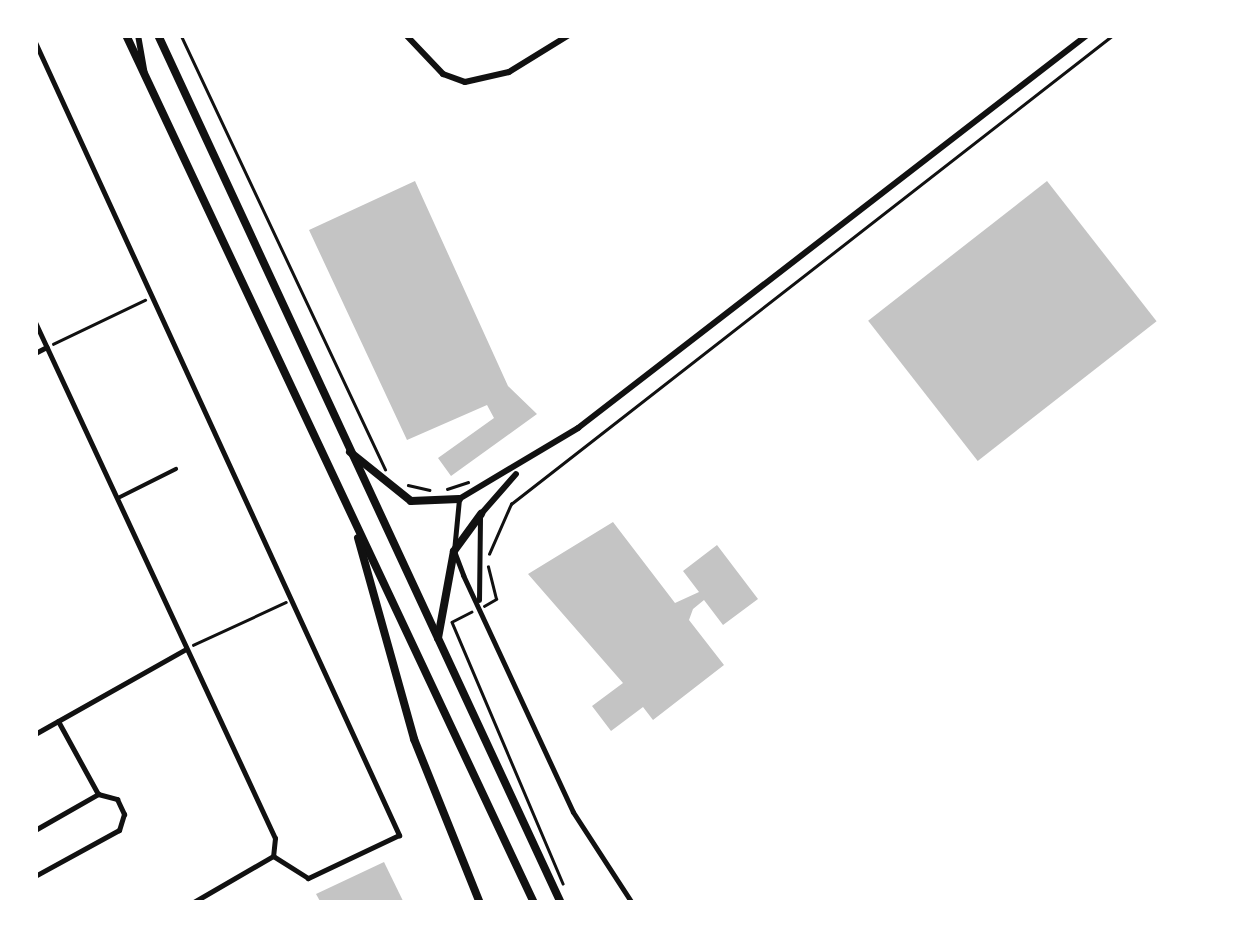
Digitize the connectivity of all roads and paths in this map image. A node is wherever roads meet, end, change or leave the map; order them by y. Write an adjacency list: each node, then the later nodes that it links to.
1 (126, 35): 10 (highway)
2 (138, 35): 10 (street)
3 (158, 35): 15 (highway)
4 (182, 35): 18 (path)
5 (406, 35): 6 (street)
6 (569, 35)
7 (1087, 35): 17 (street)
8 (1113, 35): 25 (path)
9 (35, 42): 11 (street)
10 (144, 74): 22 (highway)
11 (152, 297): 13 (path); 24 (street)
12 (35, 322): 13 (street)
13 (47, 347): 14 (street); 19 (street)
14 (35, 353)
15 (346, 449): 20 (highway); 26 (highway)
16 (176, 469): 19 (street)
17 (520, 469): 20 (street); 21 (street)
18 (473, 480)
19 (118, 498): 27 (street)
20 (459, 500): 23 (street)
21 (481, 514): 23 (highway); 25 (street)
22 (354, 520): 36 (highway); 37 (highway)
23 (454, 551): 25 (street); 26 (highway)
24 (292, 599): 27 (path); 32 (street)
25 (481, 608): 34 (path); 38 (street)
26 (437, 642): 34 (highway)
27 (186, 648): 28 (street); 32 (street)
28 (58, 721): 29 (street); 30 (street)
29 (35, 734)
30 (98, 794): 31 (street); 33 (street)
31 (35, 830)
32 (273, 856): 35 (street)
33 (35, 876)
34 (564, 899)
35 (192, 903)
36 (480, 903)
37 (534, 903)
38 (632, 903)

